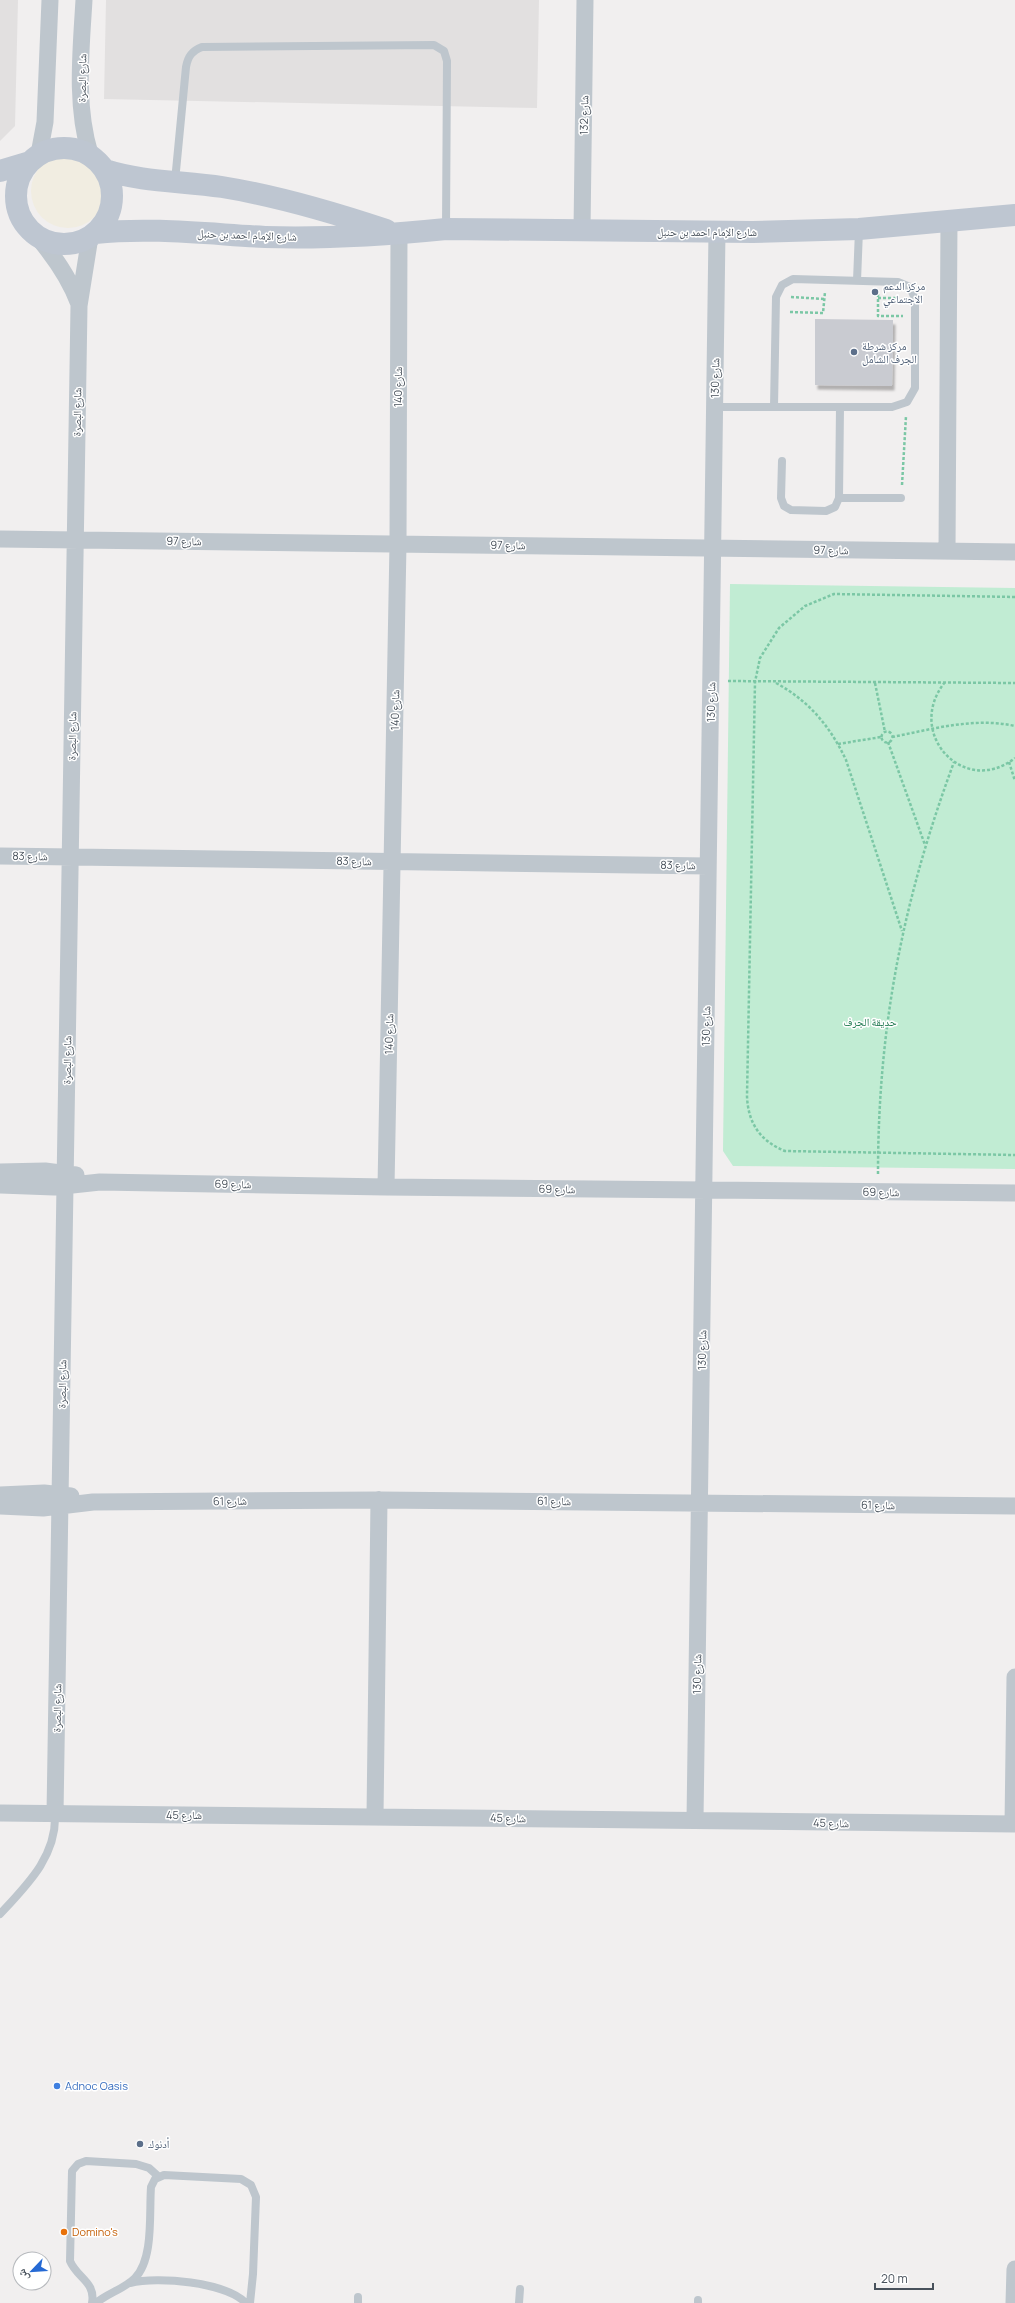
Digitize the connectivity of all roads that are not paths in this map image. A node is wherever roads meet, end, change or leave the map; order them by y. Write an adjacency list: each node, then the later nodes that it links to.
1 (50, 0): 5 (street)
2 (84, 0): 4 (street, شارع البصرة)
3 (585, 0): 15 (street, شارع 132)
4 (90, 154): 5 (street); 6 (street)
5 (34, 158): 7 (street); 12 (street)
6 (105, 170): 8 (street, شارع الإمام احمد بن حنبل); 18 (street)
7 (0, 171)
8 (175, 181): 13 (lane); 17 (street, شارع الإمام احمد بن حنبل)
9 (0, 202): 12 (street)
10 (1015, 215): 11 (street, شارع الإمام احمد بن حنبل)
11 (949, 221): 14 (street, شارع الإمام احمد بن حنبل); 31 (street)
12 (29, 228): 18 (street); 20 (street, شارع البصرة)
13 (446, 229): 15 (street, شارع الإمام احمد بن حنبل); 17 (street, شارع الإمام احمد بن حنبل)
14 (859, 229): 16 (street, شارع الإمام احمد بن حنبل); 19 (lane)
15 (582, 230): 16 (street, شارع الإمام احمد بن حنبل)
16 (717, 232): 21 (street, شارع 130)
17 (399, 234): 18 (street, شارع الإمام احمد بن حنبل); 29 (street, شارع 140)
18 (93, 235): 20 (street, شارع البصرة)
19 (857, 281): 22 (lane); 23 (lane)
20 (79, 306): 28 (street, شارع البصرة)
21 (715, 407): 22 (lane); 30 (street, شارع 130)
22 (774, 407): 23 (lane)
23 (840, 407): 25 (lane)
24 (782, 461): 25 (lane)
25 (839, 498): 26 (lane)
26 (901, 498)
27 (0, 539): 28 (street, شارع 97)
28 (75, 540): 29 (street, شارع 97); 34 (street, شارع البصرة)
29 (398, 544): 30 (street, شارع 97); 35 (street, شارع 140)
30 (713, 547): 31 (street, شارع 97); 36 (street, شارع 130)
31 (947, 551): 32 (street, شارع 97)
32 (1015, 552)
33 (0, 856): 34 (street, شارع 83)
34 (70, 857): 35 (street, شارع 83); 38 (street, شارع البصرة)
35 (392, 861): 36 (street, شارع 83); 40 (street, شارع 140)
36 (708, 866): 41 (street, شارع 130)
37 (0, 1172): 38 (street, شارع 69)
38 (65, 1179): 39 (street, شارع 69); 40 (street, شارع 69); 45 (street, شارع البصرة)
39 (0, 1185)
40 (386, 1187): 41 (street, شارع 69)
41 (704, 1190): 42 (street, شارع 69); 46 (street, شارع 130)
42 (1015, 1193)
43 (0, 1495): 45 (street, شارع 61)
44 (379, 1500): 45 (street, شارع 61); 46 (street, شارع 61); 52 (street)
45 (60, 1501): 47 (street, شارع 61); 51 (street, شارع البصرة)
46 (699, 1503): 48 (street, شارع 61); 53 (street, شارع 130)
47 (0, 1506)
48 (1015, 1506)
49 (1015, 1677): 54 (street)
50 (0, 1813): 51 (street, شارع 45)
51 (56, 1814): 52 (street, شارع 45); 55 (lane)
52 (375, 1816): 53 (street, شارع 45)
53 (695, 1820): 54 (street, شارع 45)
54 (1014, 1824)
55 (0, 1914)
56 (159, 2177): 58 (lane); 60 (lane); 63 (lane)
57 (1015, 2269): 65 (street)
58 (128, 2283): 61 (lane); 62 (lane)
59 (520, 2289): 64 (lane)
60 (92, 2303)
61 (96, 2303)
62 (246, 2303)
63 (250, 2303)
64 (519, 2303)
65 (1014, 2303)

